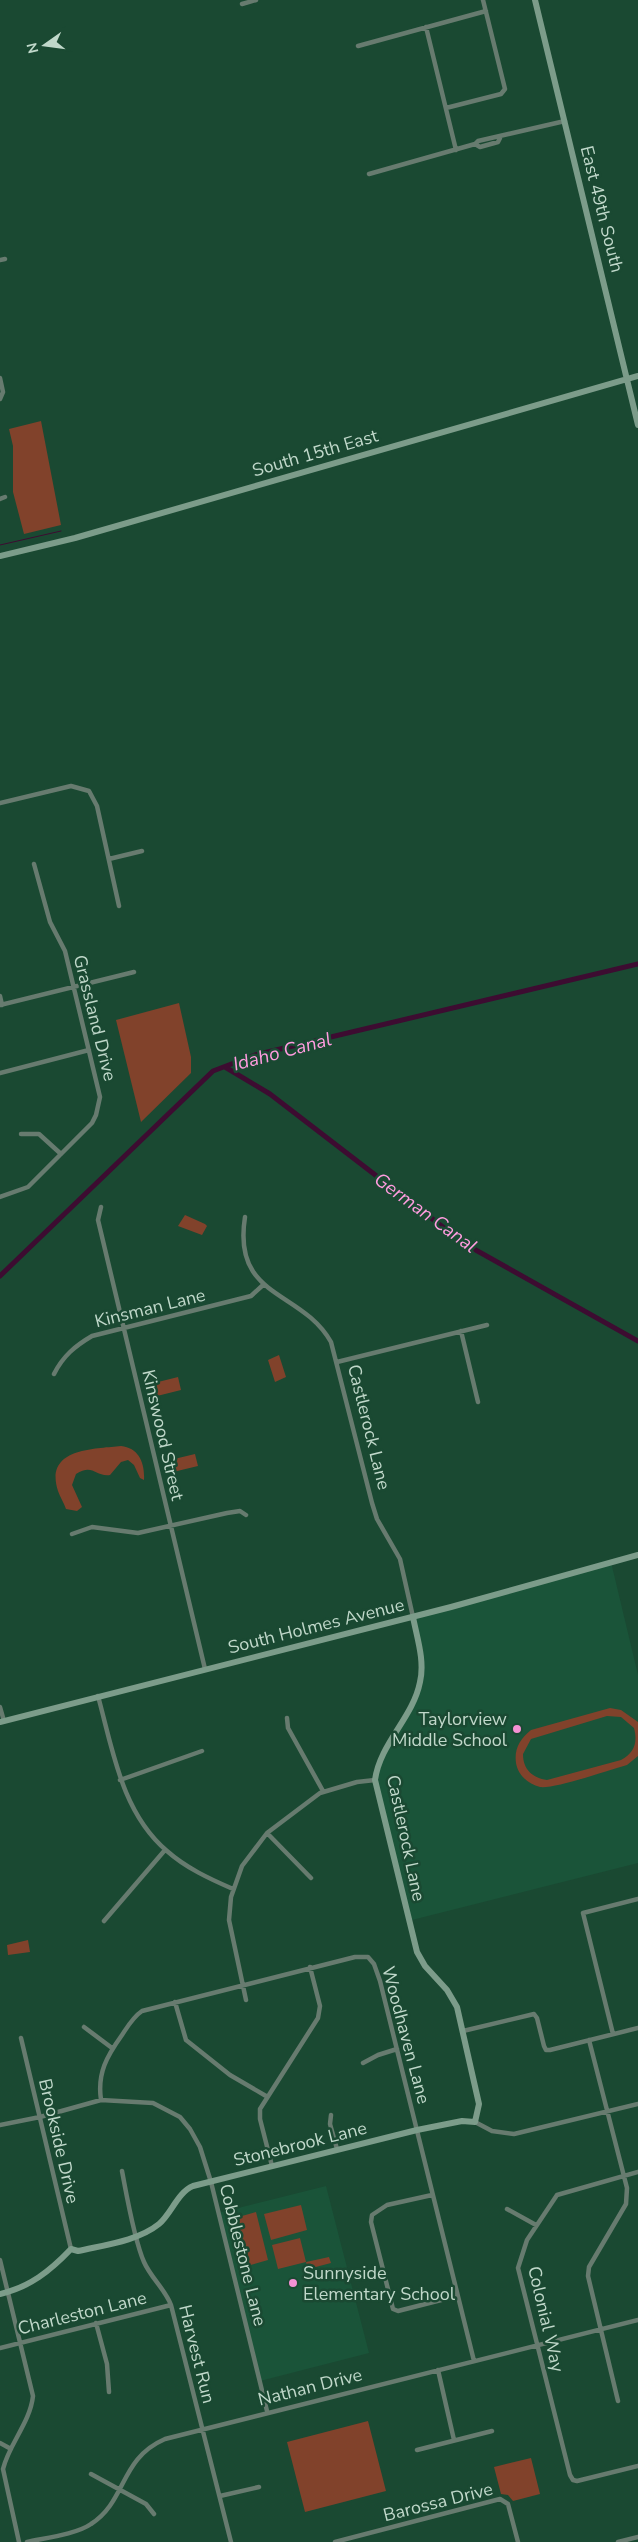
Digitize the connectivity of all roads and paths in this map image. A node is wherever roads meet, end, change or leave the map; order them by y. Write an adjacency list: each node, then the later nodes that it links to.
1 (256, 0): 4 (street)
2 (483, 0): 5 (street)
3 (536, 0): 9 (street, East 49th South)
4 (242, 4)
5 (486, 11): 6 (street); 8 (street)
6 (426, 27): 7 (street); 8 (street)
7 (358, 46)
8 (446, 108): 10 (street)
9 (565, 121): 10 (street); 14 (street, East 49th South)
10 (456, 150): 11 (street)
11 (369, 174)
12 (638, 376): 14 (street, South 15th East)
13 (0, 378): 15 (street)
14 (628, 379): 16 (street, East 49th South); 17 (street, South 15th East)
15 (0, 399)
16 (638, 425)
17 (0, 556)
18 (0, 803): 20 (street)
19 (142, 851): 20 (street)
20 (109, 859): 22 (street)
21 (34, 864): 24 (street, Grassland Drive)
22 (119, 906)
23 (134, 972): 24 (street)
24 (74, 987): 26 (street); 27 (street, Grassland Drive)
25 (0, 996): 26 (street)
26 (1, 1005)
27 (89, 1050): 28 (street); 30 (street, Grassland Drive)
28 (0, 1073)
29 (21, 1134): 30 (street)
30 (61, 1154): 31 (street, Grassland Drive)
31 (0, 1197)
32 (101, 1207): 36 (street, Kinswood Street)
33 (245, 1217): 34 (street, Castlerock Lane)
34 (263, 1285): 36 (street, Kinsman Lane); 38 (street, Castlerock Lane)
35 (486, 1325): 37 (street)
36 (124, 1328): 39 (street, Kinsman Lane); 42 (street, Kinswood Street)
37 (461, 1331): 38 (street); 40 (street)
38 (338, 1362): 45 (street, Castlerock Lane)
39 (54, 1374)
40 (478, 1402)
41 (246, 1515): 42 (street)
42 (171, 1527): 43 (street); 46 (street, Kinswood Street)
43 (72, 1534)
44 (638, 1555): 45 (street, South Holmes Avenue)
45 (412, 1617): 46 (street, South Holmes Avenue); 53 (street, Castlerock Lane)
46 (205, 1669): 47 (street, South Holmes Avenue)
47 (98, 1696): 50 (street, South Holmes Avenue); 52 (street)
48 (0, 1707): 50 (street)
49 (287, 1718): 54 (street)
50 (2, 1721)
51 (202, 1751): 52 (street)
52 (120, 1780): 56 (street)
53 (375, 1780): 54 (street); 67 (street, Castlerock Lane)
54 (323, 1791): 55 (street)
55 (268, 1833): 57 (street); 58 (street)
56 (165, 1850): 58 (street); 60 (street)
57 (311, 1878)
58 (233, 1889): 62 (street)
59 (638, 1899): 68 (street)
60 (104, 1921)
61 (310, 1967): 62 (street, Woodhaven Lane); 72 (street, Woodhaven Lane); 74 (street)
62 (242, 1985): 63 (street); 64 (street, Woodhaven Lane)
63 (246, 2000)
64 (175, 2002): 71 (street, Woodhaven Lane); 74 (street)
65 (84, 2027): 71 (street)
66 (638, 2028): 68 (street)
67 (463, 2031): 70 (street); 80 (street, Castlerock Lane)
68 (613, 2034): 70 (street)
69 (21, 2038): 79 (street, Brookside Drive)
70 (589, 2040): 77 (street)
71 (112, 2048): 75 (street, Woodhaven Lane)
72 (397, 2050): 73 (street); 82 (street, Woodhaven Lane)
73 (363, 2063)
74 (266, 2096): 84 (street)
75 (101, 2100): 79 (street, Cobblestone Lane); 88 (street, Cobblestone Lane)
76 (638, 2104): 77 (street, Stonebrook Lane)
77 (608, 2112): 80 (street, Stonebrook Lane); 87 (street)
78 (332, 2115): 83 (street)
79 (40, 2118): 81 (street, Cobblestone Lane); 93 (street, Brookside Drive)
80 (475, 2122): 82 (street, Stonebrook Lane)
81 (0, 2125)
82 (417, 2130): 83 (street, Stonebrook Lane); 89 (street, Woodhaven Lane)
83 (337, 2149): 84 (street, Stonebrook Lane)
84 (272, 2166): 88 (street, Stonebrook Lane)
85 (122, 2171): 92 (street, Harvest Run)
86 (638, 2172): 87 (street, Colonial Way)
87 (624, 2175): 91 (street, Colonial Way); 101 (street)
88 (211, 2182): 92 (street, Stonebrook Lane); 109 (street, Cobblestone Lane)
89 (432, 2195): 97 (street, Woodhaven Lane); 97 (street)
90 (507, 2209): 91 (street)
91 (536, 2225): 103 (street, Colonial Way)
92 (137, 2235): 93 (street, Stonebrook Lane); 98 (street, Harvest Run)
93 (71, 2249): 95 (street)
94 (0, 2260): 95 (street)
95 (8, 2292): 96 (street); 102 (street)
96 (0, 2294)
97 (457, 2296): 105 (street, Woodhaven Lane)
98 (171, 2305): 100 (street, Charleston Lane); 110 (street, Harvest Run)
99 (638, 2320): 101 (street, Nathan Drive)
100 (96, 2323): 102 (street, Charleston Lane); 107 (street)
101 (600, 2329): 103 (street, Nathan Drive); 108 (street)
102 (21, 2342): 104 (street, Charleston Lane); 114 (street)
103 (537, 2346): 105 (street, Nathan Drive); 116 (street, Colonial Way)
104 (0, 2348)
105 (474, 2360): 106 (street, Nathan Drive)
106 (438, 2370): 109 (street, Nathan Drive); 112 (street)
107 (109, 2392)
108 (618, 2401)
109 (267, 2411): 110 (street, Nathan Drive)
110 (202, 2429): 119 (street, Nathan Drive); 120 (street, Harvest Run)
111 (492, 2431): 112 (street)
112 (454, 2440): 115 (street)
113 (0, 2443): 114 (street)
114 (11, 2449): 123 (street)
115 (417, 2450)
116 (638, 2466)
117 (91, 2474): 119 (street)
118 (258, 2487): 120 (street)
119 (120, 2489): 121 (street); 124 (street, Nathan Drive)
120 (220, 2496): 125 (street, Harvest Run)
121 (154, 2514)
122 (638, 2537): 128 (street)
123 (19, 2542)
124 (28, 2542)
125 (231, 2542)
126 (335, 2542): 127 (street, Barossa Drive)
127 (518, 2542)
128 (618, 2542)

